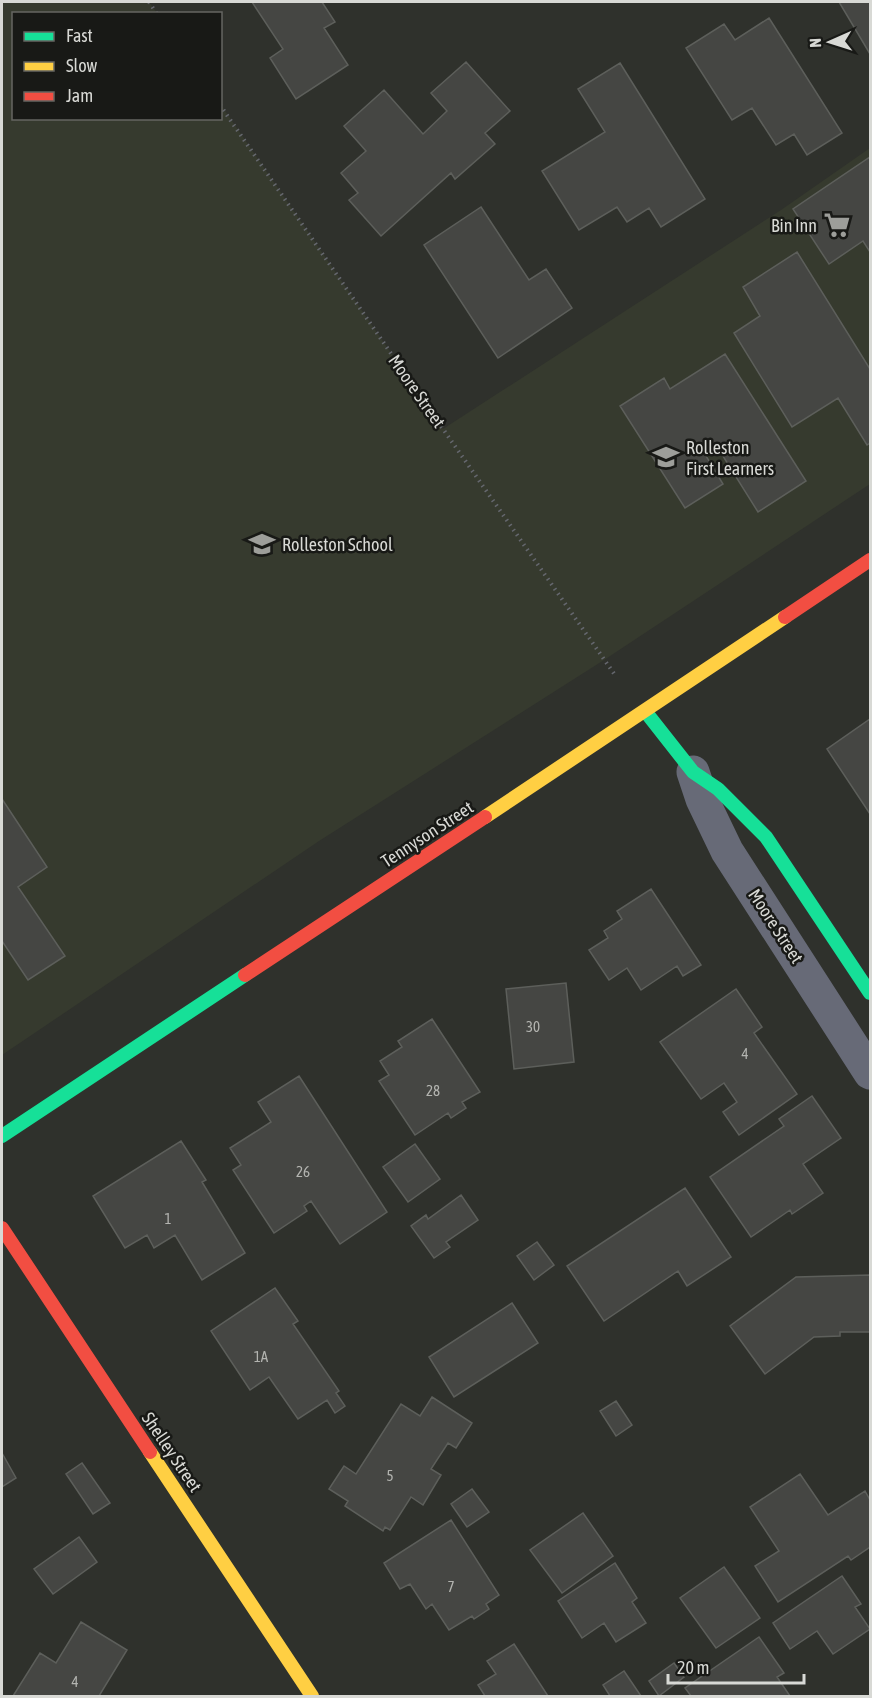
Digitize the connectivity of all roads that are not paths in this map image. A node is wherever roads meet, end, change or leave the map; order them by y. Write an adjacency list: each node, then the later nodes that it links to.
1 (870, 560): 2 (street, Tennyson Street)
2 (645, 711): 3 (street, Moore Street); 6 (street, Tennyson Street)
3 (693, 772): 4 (street, Moore Street); 5 (street, Moore Street)
4 (870, 993)
5 (870, 1073)
6 (2, 1136)
7 (2, 1228): 8 (street, Shelley Street)
8 (312, 1696)

